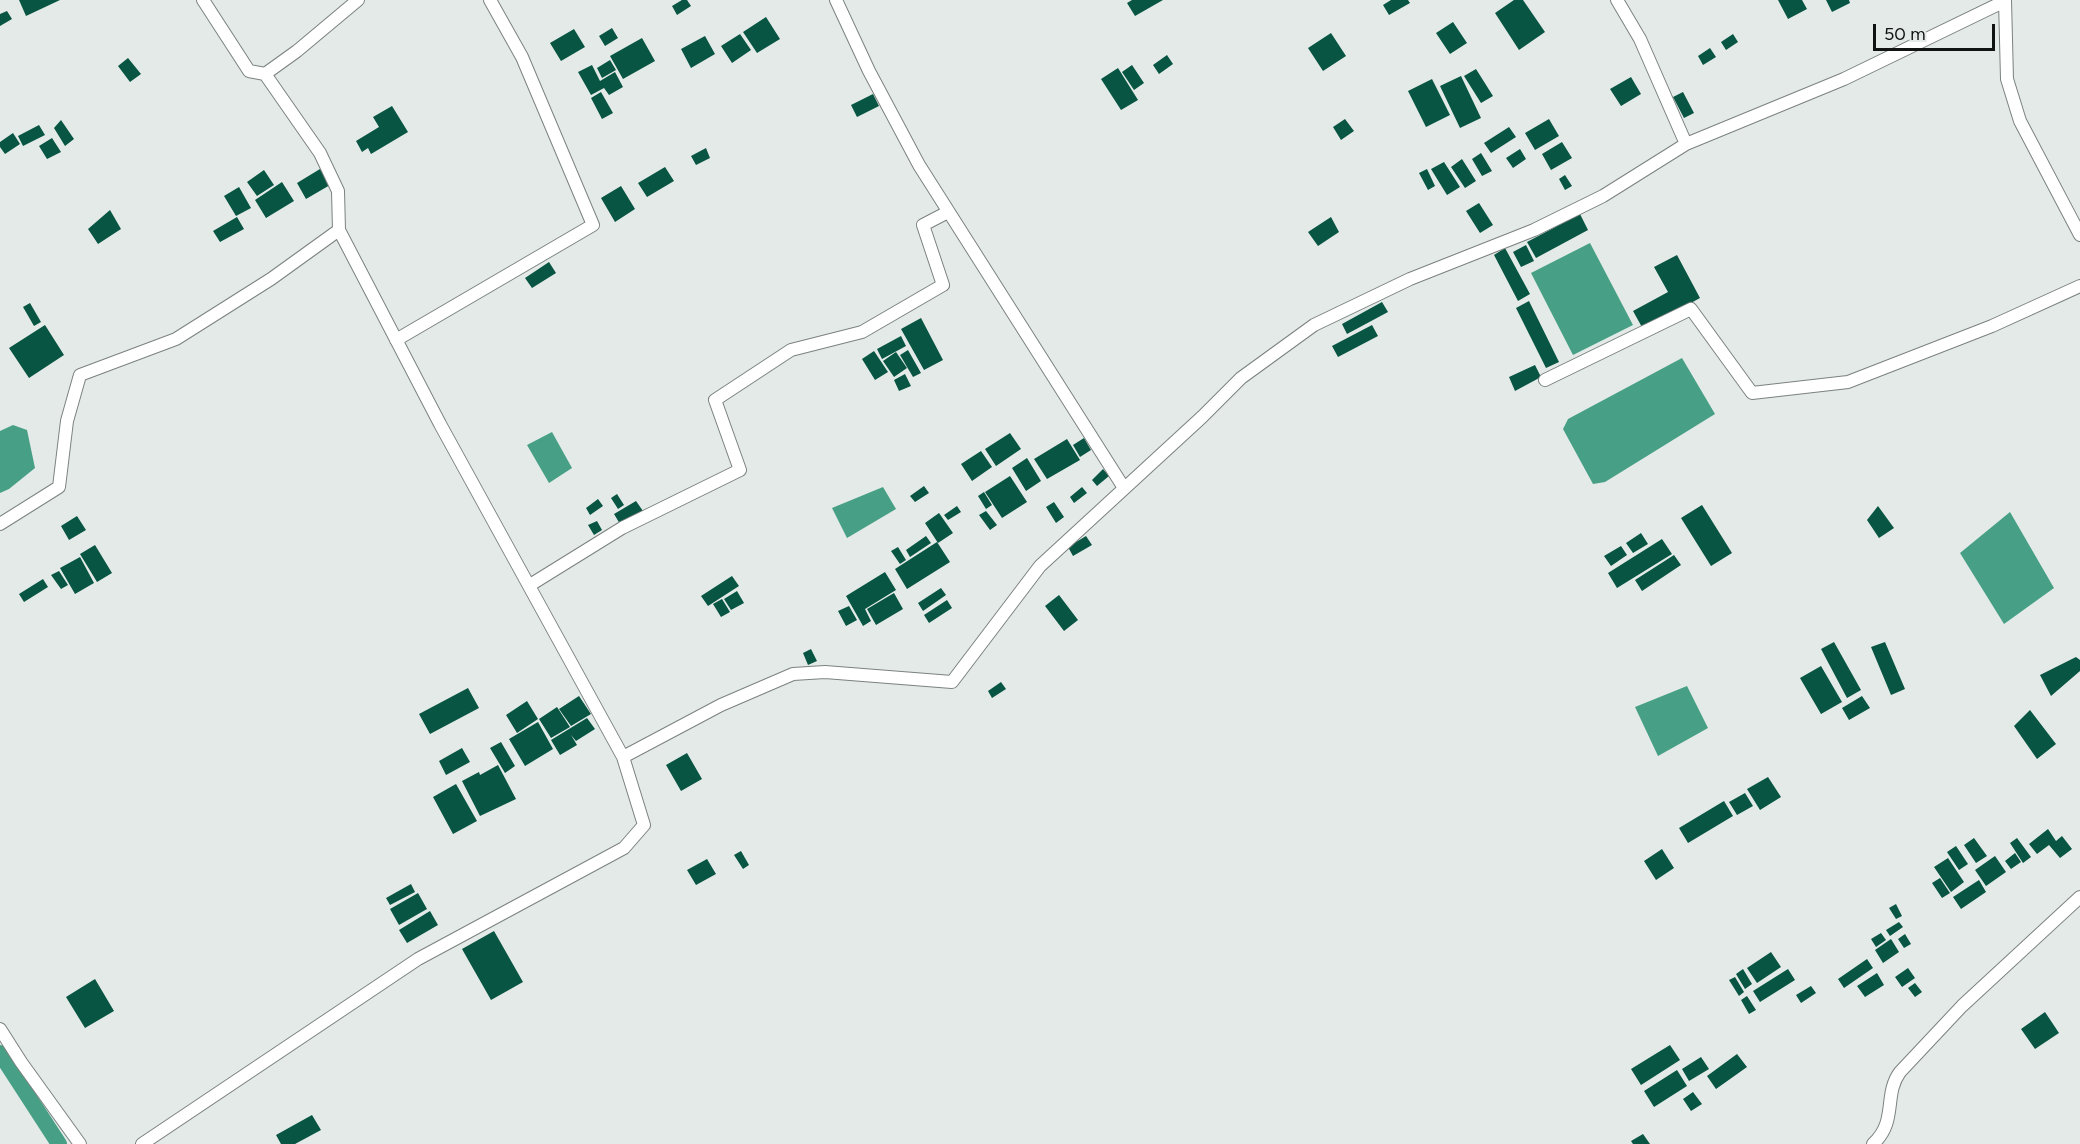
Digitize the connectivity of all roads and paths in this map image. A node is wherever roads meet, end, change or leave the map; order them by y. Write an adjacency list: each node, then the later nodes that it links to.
1 (203, 0): 7 (street)
2 (358, 0): 7 (street)
3 (490, 0): 13 (street)
4 (836, 0): 9 (street)
5 (1617, 0): 8 (street)
6 (2005, 1): 8 (street); 11 (street)
7 (265, 74): 10 (street)
8 (1686, 144): 15 (street)
9 (948, 212): 15 (street); 17 (street)
10 (339, 230): 13 (street); 16 (street)
11 (2080, 235)
12 (2080, 286): 14 (street)
13 (396, 340): 17 (street)
14 (1545, 380)
15 (1124, 488): 18 (street)
16 (0, 524)
17 (530, 585): 18 (street)
18 (623, 758): 22 (street)
19 (2080, 897): 23 (street)
20 (0, 1029): 21 (street)
21 (80, 1144)
22 (142, 1144)
23 (1873, 1144)

